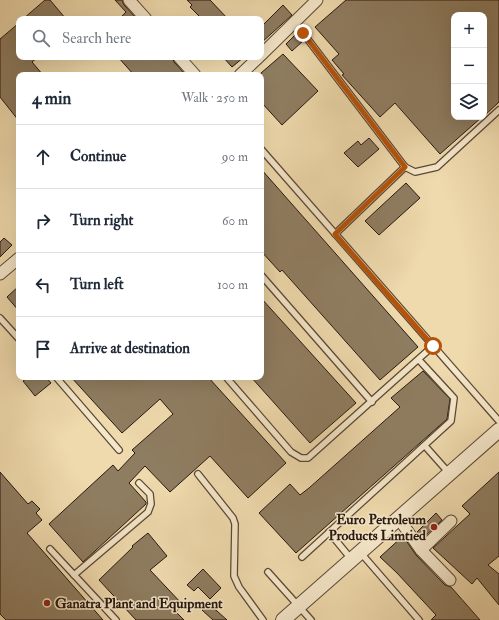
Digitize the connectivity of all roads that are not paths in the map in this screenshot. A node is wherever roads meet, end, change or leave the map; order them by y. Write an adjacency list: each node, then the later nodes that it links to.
1 (129, 0): 3 (street)
2 (317, 0): 5 (street)
3 (143, 16)
4 (303, 33): 12 (lane)
5 (264, 52)
6 (182, 60): 8 (street)
7 (256, 60): 9 (street)
8 (192, 72)
9 (243, 72)
10 (499, 110): 12 (lane)
11 (264, 152): 13 (lane)
12 (405, 167): 13 (lane)
13 (335, 234): 19 (lane)
14 (16, 261): 15 (street)
15 (0, 274)
16 (264, 278): 23 (lane)
17 (0, 318): 18 (lane)
18 (16, 336)
19 (433, 346): 20 (lane); 24 (lane)
20 (419, 360): 23 (lane); 25 (lane)
21 (59, 380): 26 (lane)
22 (229, 380): 23 (lane)
23 (372, 402)
24 (498, 430): 27 (street)
25 (425, 446): 27 (lane); 32 (lane)
26 (119, 450)
27 (449, 473): 30 (street)
28 (198, 474): 42 (lane)
29 (139, 483): 38 (lane)
30 (399, 519): 34 (street); 35 (street)
31 (451, 521): 34 (street)
32 (329, 532): 35 (lane); 36 (lane)
33 (50, 549): 38 (lane)
34 (421, 550): 39 (street)
35 (356, 556): 40 (street); 45 (lane)
36 (302, 557)
37 (268, 572): 40 (lane)
38 (74, 575): 41 (lane)
39 (450, 580)
40 (299, 606): 43 (street); 44 (lane)
41 (116, 620)
42 (263, 620)
43 (283, 620)
44 (311, 620)
45 (419, 620)

